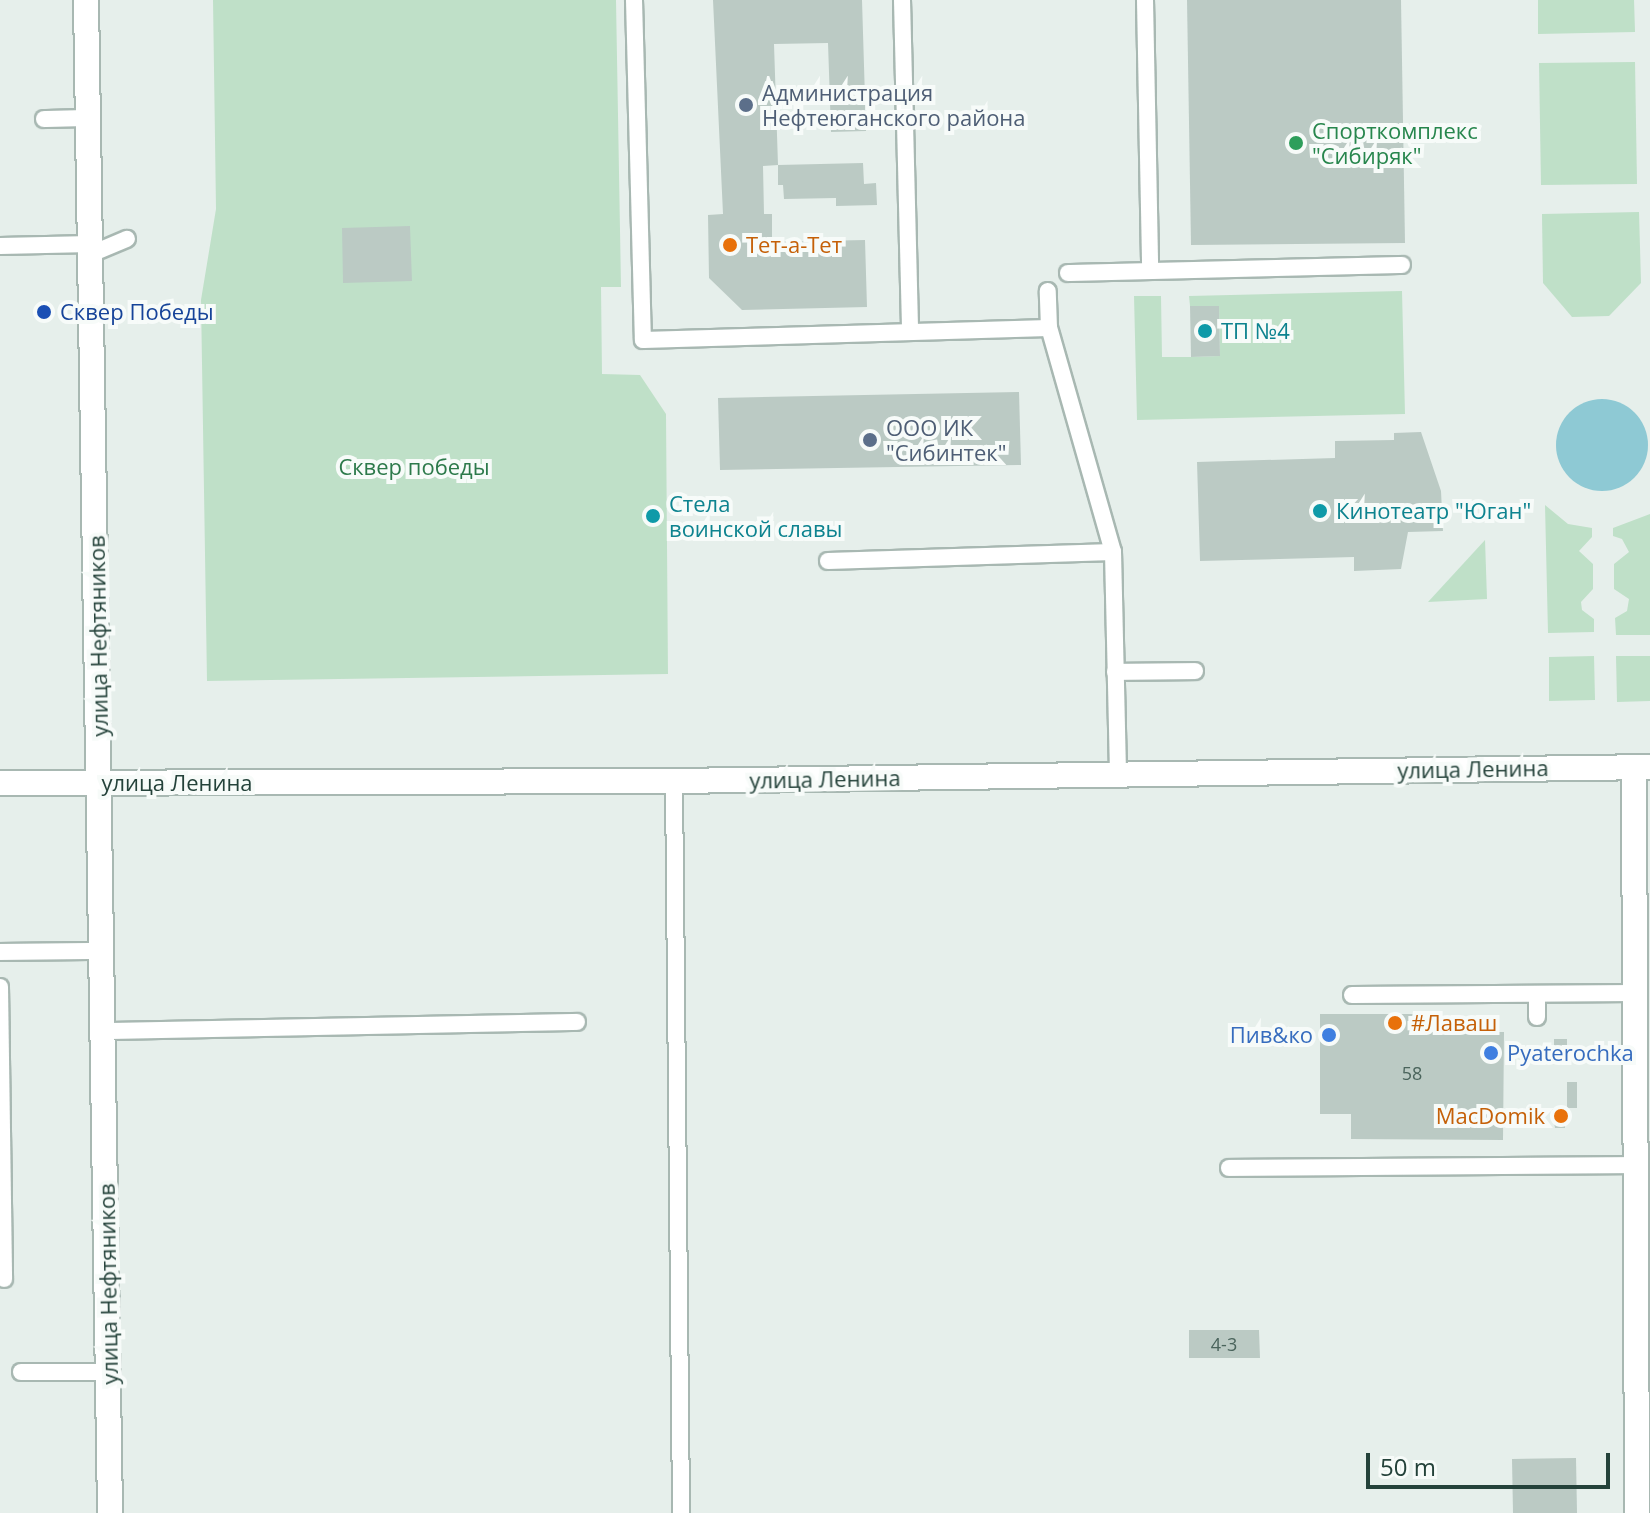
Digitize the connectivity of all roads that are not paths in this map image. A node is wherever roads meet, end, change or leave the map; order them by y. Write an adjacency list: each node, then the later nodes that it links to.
1 (86, 0): 5 (main road, улица Нефтяников)
2 (634, 0): 15 (lane)
3 (902, 0): 15 (lane)
4 (1145, 0): 11 (lane)
5 (88, 118): 6 (lane); 9 (main road, улица Нефтяников)
6 (44, 119)
7 (127, 239): 9 (lane)
8 (0, 246): 9 (lane)
9 (91, 249): 24 (main road, улица Нефтяников)
10 (1402, 265): 11 (lane)
11 (1150, 271): 12 (lane)
12 (1068, 273)
13 (1048, 291): 14 (lane)
14 (1049, 328): 15 (lane); 16 (lane)
15 (910, 332)
16 (1113, 552): 17 (lane); 19 (lane)
17 (828, 561)
18 (1195, 671): 19 (lane)
19 (1115, 672): 21 (lane)
20 (1642, 767): 21 (main road, улица Ленина); 28 (main road)
21 (1118, 776): 22 (main road, улица Ленина)
22 (674, 781): 24 (main road, улица Ленина); 42 (lane)
23 (0, 783): 24 (main road, улица Ленина)
24 (101, 783): 25 (main road, улица Нефтяников)
25 (104, 951): 26 (lane); 33 (main road, улица Нефтяников)
26 (0, 952)
27 (0, 987): 37 (lane)
28 (1635, 993): 29 (lane); 34 (main road)
29 (1537, 994): 30 (lane); 31 (lane)
30 (1352, 995)
31 (1537, 1017)
32 (577, 1022): 33 (lane)
33 (105, 1031): 39 (main road, улица Нефтяников)
34 (1642, 1033): 35 (main road)
35 (1635, 1165): 36 (lane); 40 (main road)
36 (1229, 1168)
37 (4, 1279)
38 (21, 1372): 39 (lane)
39 (109, 1372): 41 (main road, улица Нефтяников)
40 (1643, 1460): 43 (main road)
41 (110, 1513)
42 (681, 1513)
43 (1637, 1513)

